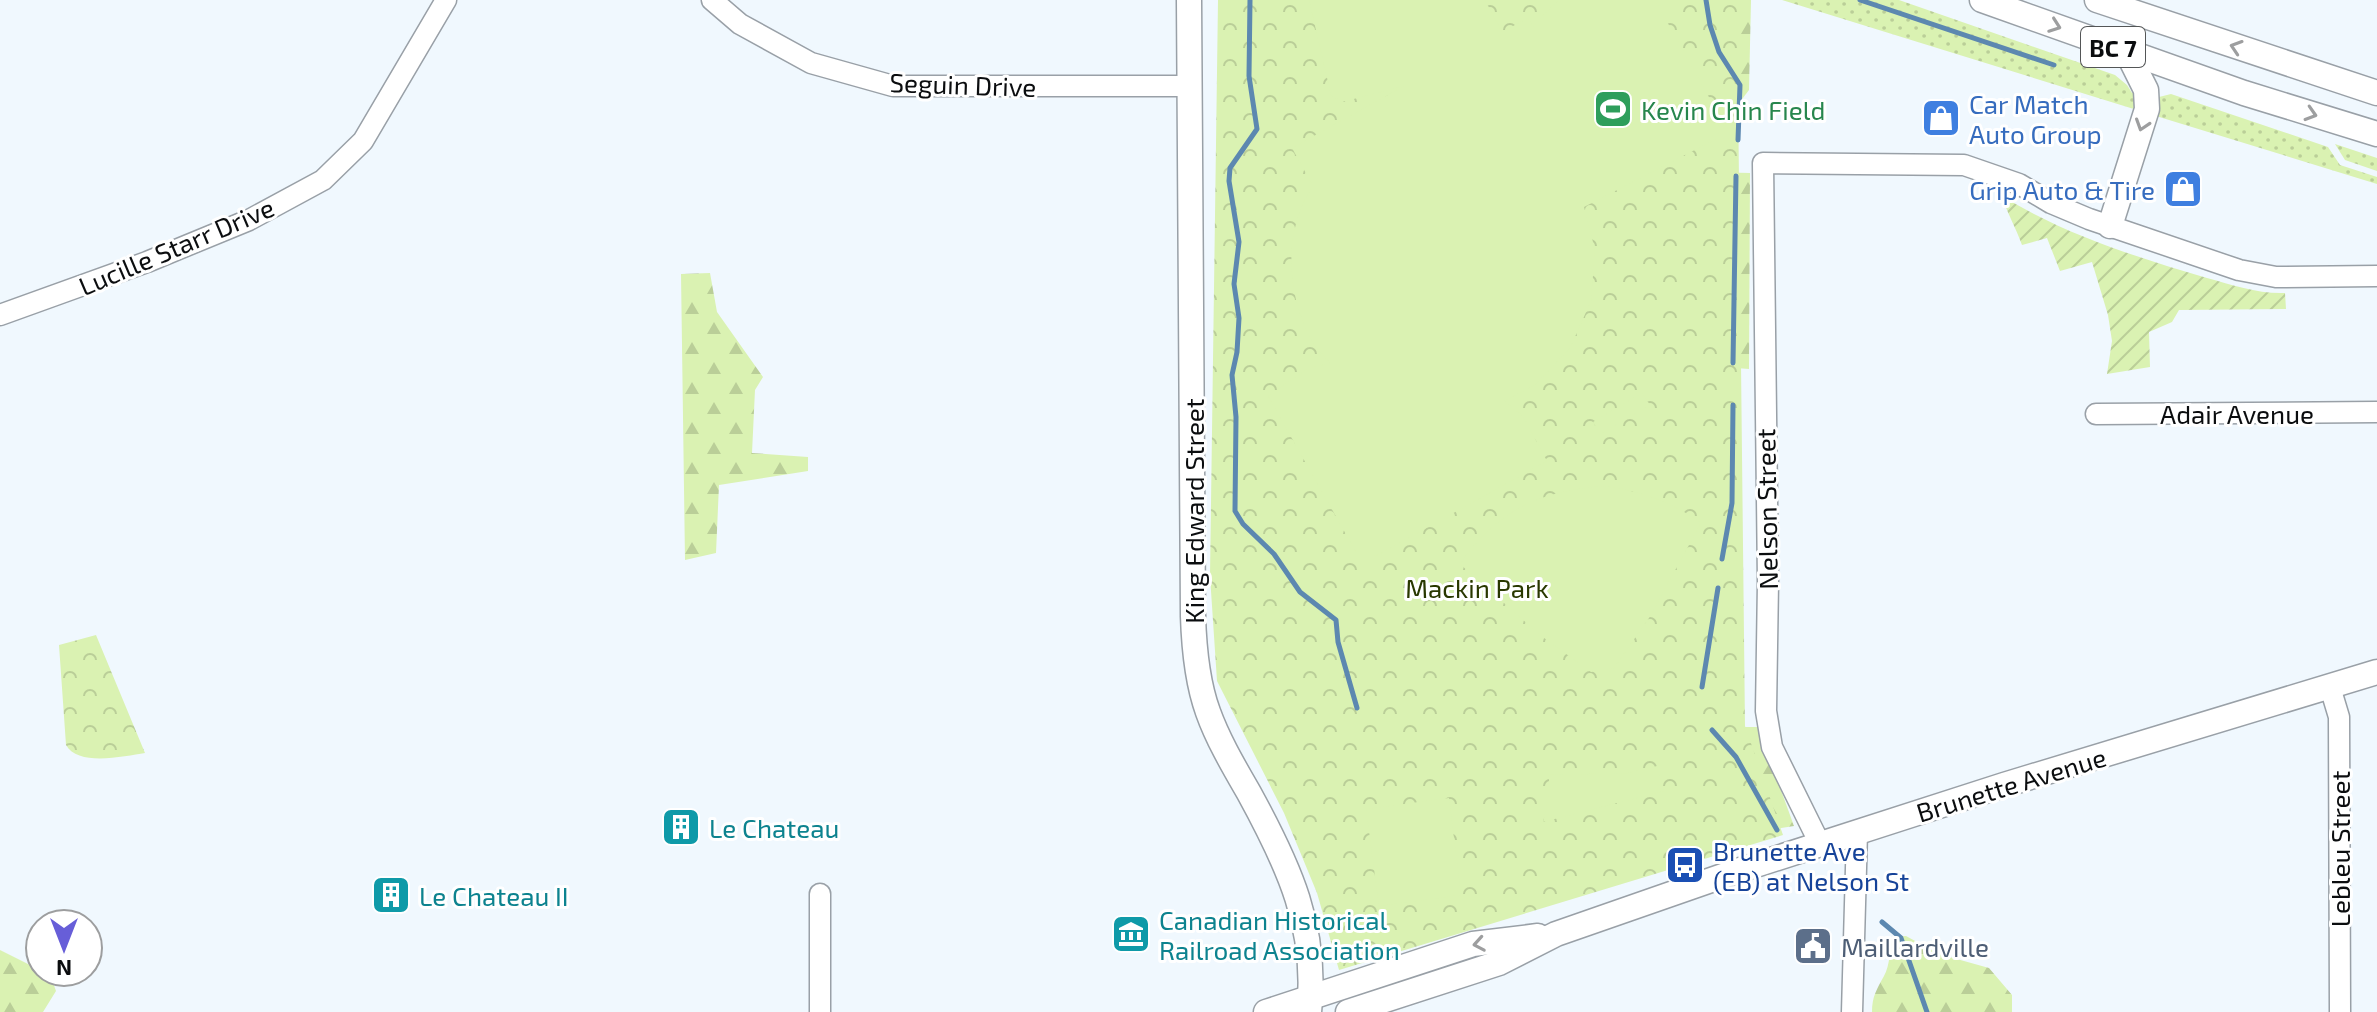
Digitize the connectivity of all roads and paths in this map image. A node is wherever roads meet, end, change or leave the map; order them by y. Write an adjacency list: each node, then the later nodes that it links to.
1 (446, 0): 12 (street, Lucille Starr Drive)
2 (712, 0): 7 (street, Seguin Drive)
3 (1189, 0): 7 (main road, King Edward Street)
4 (1982, 0): 6 (main road, BC 7, one-way to 6)
5 (2097, 0): 8 (main road, BC 7, one-way to 5)
6 (2127, 52): 9 (main road, BC 7, one-way to 9); 10 (main road, one-way to 10)
7 (1188, 86): 21 (main road, King Edward Street)
8 (2377, 93)
9 (2377, 134)
10 (2110, 226): 11 (street); 18 (street, Nelson Street)
11 (2377, 276)
12 (0, 315)
13 (2377, 412): 14 (street, Adair Avenue)
14 (2096, 414)
15 (2377, 672): 16 (main road, Brunette Avenue)
16 (2330, 687): 17 (main road, Brunette Avenue); 26 (street, Lebleu Street)
17 (1857, 832): 18 (main road, Brunette Avenue); 25 (street)
18 (1820, 844): 20 (main road, Brunette Avenue)
19 (820, 894): 22 (street)
20 (1556, 934): 21 (main road, Brunette Avenue, one-way to 21); 24 (main road, Brunette Avenue)
21 (1310, 1004): 23 (main road, Brunette Avenue)
22 (820, 1012)
23 (1266, 1012)
24 (1348, 1012)
25 (1852, 1012)
26 (2340, 1012)

